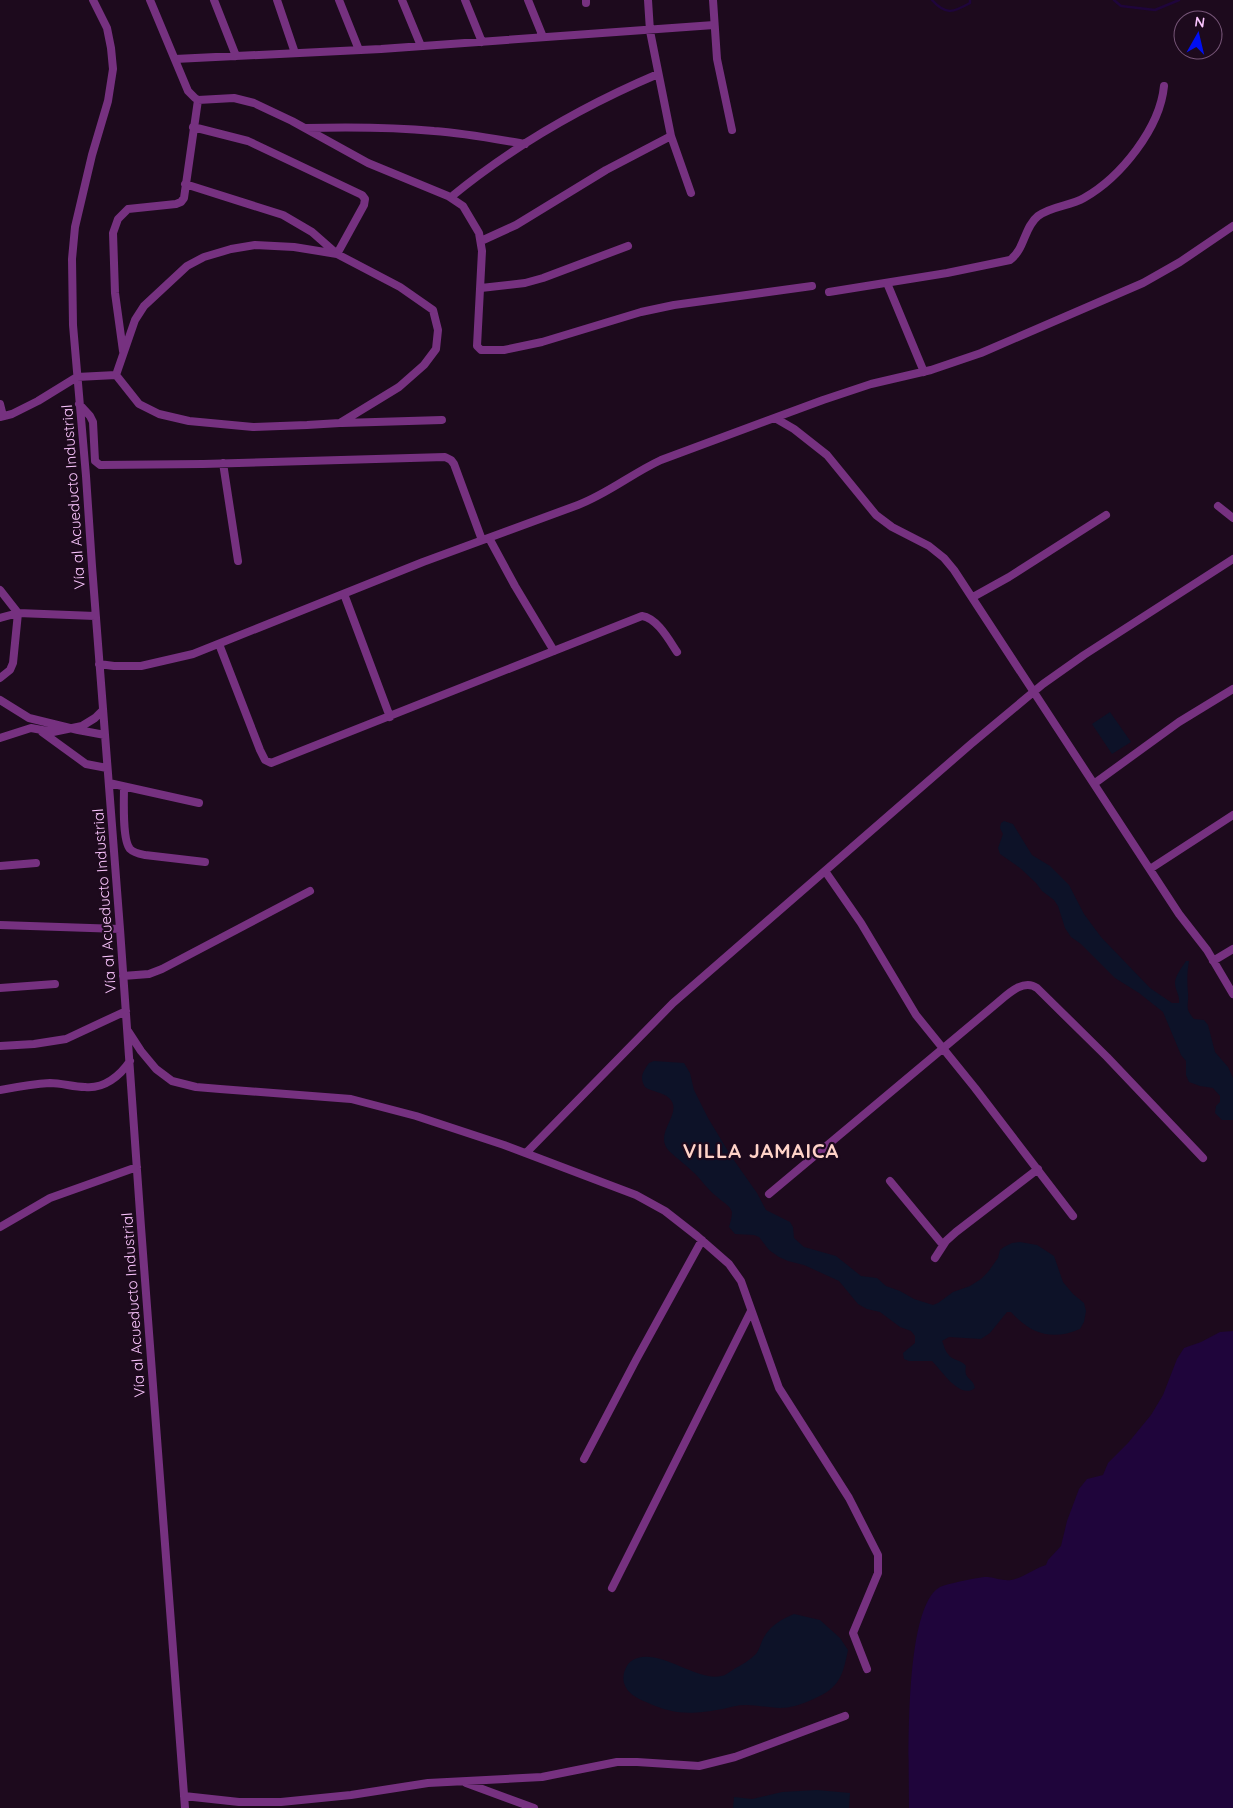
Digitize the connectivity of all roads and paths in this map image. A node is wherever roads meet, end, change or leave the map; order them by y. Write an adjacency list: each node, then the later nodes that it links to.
1 (93, 0): 42 (street, Vía al Acueducto Industrial)
2 (150, 0): 19 (street)
3 (214, 0): 18 (street)
4 (276, 0): 17 (street)
5 (339, 0): 16 (street)
6 (402, 0): 15 (street)
7 (465, 0): 14 (street)
8 (528, 0): 13 (street)
9 (648, 0): 12 (street)
10 (713, 0): 11 (street)
11 (714, 25): 12 (street); 25 (street)
12 (650, 31): 13 (street); 20 (street)
13 (543, 37): 14 (street)
14 (482, 42): 15 (street)
15 (421, 46): 16 (street)
16 (359, 50): 17 (street)
17 (296, 53): 18 (street)
18 (236, 56): 19 (street)
19 (175, 59): 22 (street)
20 (658, 74): 26 (street); 27 (street)
21 (1164, 86): 35 (street)
22 (198, 100): 23 (street); 24 (street)
23 (194, 126): 28 (street); 34 (street)
24 (304, 128): 27 (street); 30 (street)
25 (732, 130)
26 (671, 136): 29 (street); 32 (street)
27 (525, 144): 30 (street)
28 (185, 184): 34 (street); 39 (street)
29 (691, 193)
30 (451, 197): 32 (street)
31 (1233, 226): 40 (street)
32 (481, 241): 37 (street)
33 (628, 246): 37 (street)
34 (337, 254): 39 (street); 48 (street)
35 (887, 283): 38 (street); 40 (street)
36 (812, 286): 37 (street)
37 (481, 288)
38 (829, 292)
39 (124, 354): 41 (street)
40 (924, 372): 46 (street)
41 (116, 375): 42 (street); 48 (street)
42 (77, 377): 44 (street, Vía al Acueducto Industrial); 45 (street)
43 (0, 404): 45 (street)
44 (80, 404): 49 (street); 60 (street, Vía al Acueducto Industrial)
45 (2, 417)
46 (775, 418): 53 (street); 58 (street)
47 (442, 420): 48 (street)
48 (340, 423)
49 (223, 464): 53 (street); 55 (street)
50 (1218, 506): 52 (street)
51 (1106, 515): 58 (street)
52 (1233, 518)
53 (485, 539): 57 (street); 63 (street)
54 (1233, 559): 68 (street)
55 (238, 561)
56 (0, 590): 59 (street)
57 (344, 594): 62 (street); 72 (street)
58 (973, 597): 68 (street)
59 (18, 613): 60 (street); 61 (street); 66 (street)
60 (95, 616): 65 (street, Vía al Acueducto Industrial)
61 (0, 618)
62 (219, 644): 65 (street); 72 (street)
63 (554, 651): 64 (street); 72 (street)
64 (677, 652)
65 (99, 664): 70 (street, Vía al Acueducto Industrial)
66 (0, 678)
67 (1233, 689): 79 (street)
68 (1033, 692): 79 (street); 87 (street)
69 (0, 700): 71 (street)
70 (103, 710): 74 (street); 75 (street, Vía al Acueducto Industrial)
71 (24, 716): 73 (street); 74 (street)
72 (390, 717)
73 (35, 728): 74 (street); 76 (street); 77 (street)
74 (71, 728): 75 (street)
75 (105, 735): 77 (street, Vía al Acueducto Industrial)
76 (0, 738)
77 (107, 768): 78 (street, Vía al Acueducto Industrial)
78 (108, 783): 80 (street); 90 (street, Vía al Acueducto Industrial)
79 (1095, 783): 86 (street)
80 (124, 787): 81 (street); 83 (street)
81 (199, 803)
82 (1233, 815): 86 (street)
83 (205, 862)
84 (36, 863): 85 (street)
85 (0, 866)
86 (1150, 869): 92 (street)
87 (825, 871): 100 (street); 103 (street)
88 (310, 891): 93 (street)
89 (0, 925): 90 (street)
90 (120, 928): 93 (street, Vía al Acueducto Industrial)
91 (1233, 949): 92 (street)
92 (1213, 961): 96 (street)
93 (123, 976): 97 (street, Vía al Acueducto Industrial)
94 (55, 984): 95 (street)
95 (0, 988)
96 (1233, 994)
97 (126, 1011): 98 (street, Vía al Acueducto Industrial); 99 (street)
98 (127, 1029): 101 (street, Vía al Acueducto Industrial); 103 (street)
99 (0, 1046)
100 (943, 1049): 104 (street); 106 (street); 108 (street)
101 (130, 1061): 102 (street); 105 (street, Vía al Acueducto Industrial)
102 (0, 1090)
103 (526, 1154): 111 (street)
104 (1202, 1158)
105 (137, 1167): 110 (street); 120 (street, Vía al Acueducto Industrial)
106 (1038, 1170): 109 (street); 112 (street)
107 (890, 1181): 112 (street)
108 (769, 1194)
109 (1073, 1216)
110 (0, 1226)
111 (702, 1240): 114 (street); 115 (street)
112 (943, 1245): 113 (street)
113 (935, 1258)
114 (752, 1311): 116 (street); 117 (street)
115 (584, 1459)
116 (612, 1588)
117 (868, 1669)
118 (845, 1716): 119 (street)
119 (462, 1782): 120 (street); 122 (street)
120 (184, 1796): 121 (street, Vía al Acueducto Industrial)
121 (185, 1808)
122 (534, 1808)

